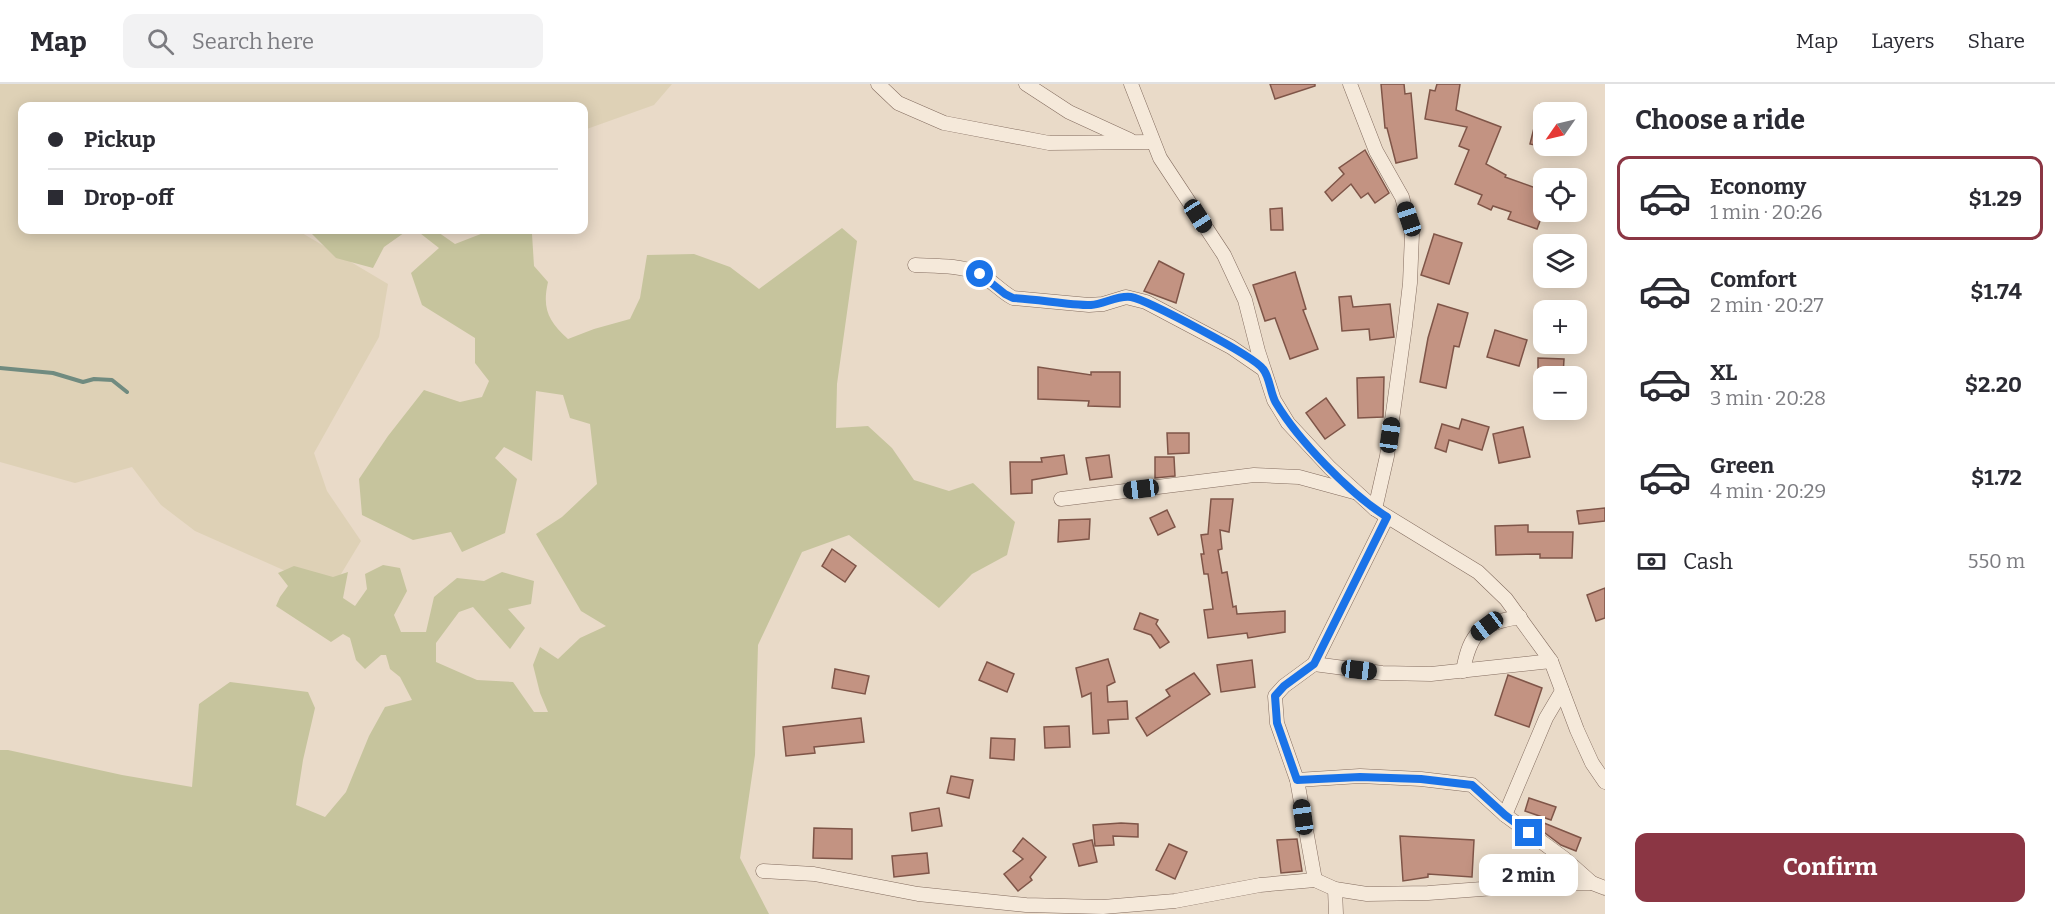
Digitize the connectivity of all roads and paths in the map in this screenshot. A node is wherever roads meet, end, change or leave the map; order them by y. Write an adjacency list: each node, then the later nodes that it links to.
1 (878, 84): 5 (street)
2 (1026, 84): 5 (street)
3 (1131, 84): 6 (street)
4 (1350, 84): 11 (street)
5 (1135, 142): 6 (street)
6 (1152, 142): 8 (street)
7 (915, 265): 8 (street)
8 (1263, 369): 9 (street)
9 (1356, 493): 10 (street); 11 (street)
10 (1061, 499)
11 (1381, 513): 12 (street); 14 (street)
12 (1520, 617): 13 (street); 15 (street)
13 (1551, 661): 15 (street); 16 (street)
14 (1314, 664): 15 (street); 17 (street)
15 (1463, 671)
16 (1562, 691): 18 (street); 19 (street)
17 (1297, 780): 19 (street); 21 (street)
18 (1605, 782)
19 (1505, 815): 22 (street)
20 (763, 871): 21 (street)
21 (1316, 880): 23 (street)
22 (1598, 885): 23 (street)
23 (1335, 890): 24 (street)
24 (1336, 914)

